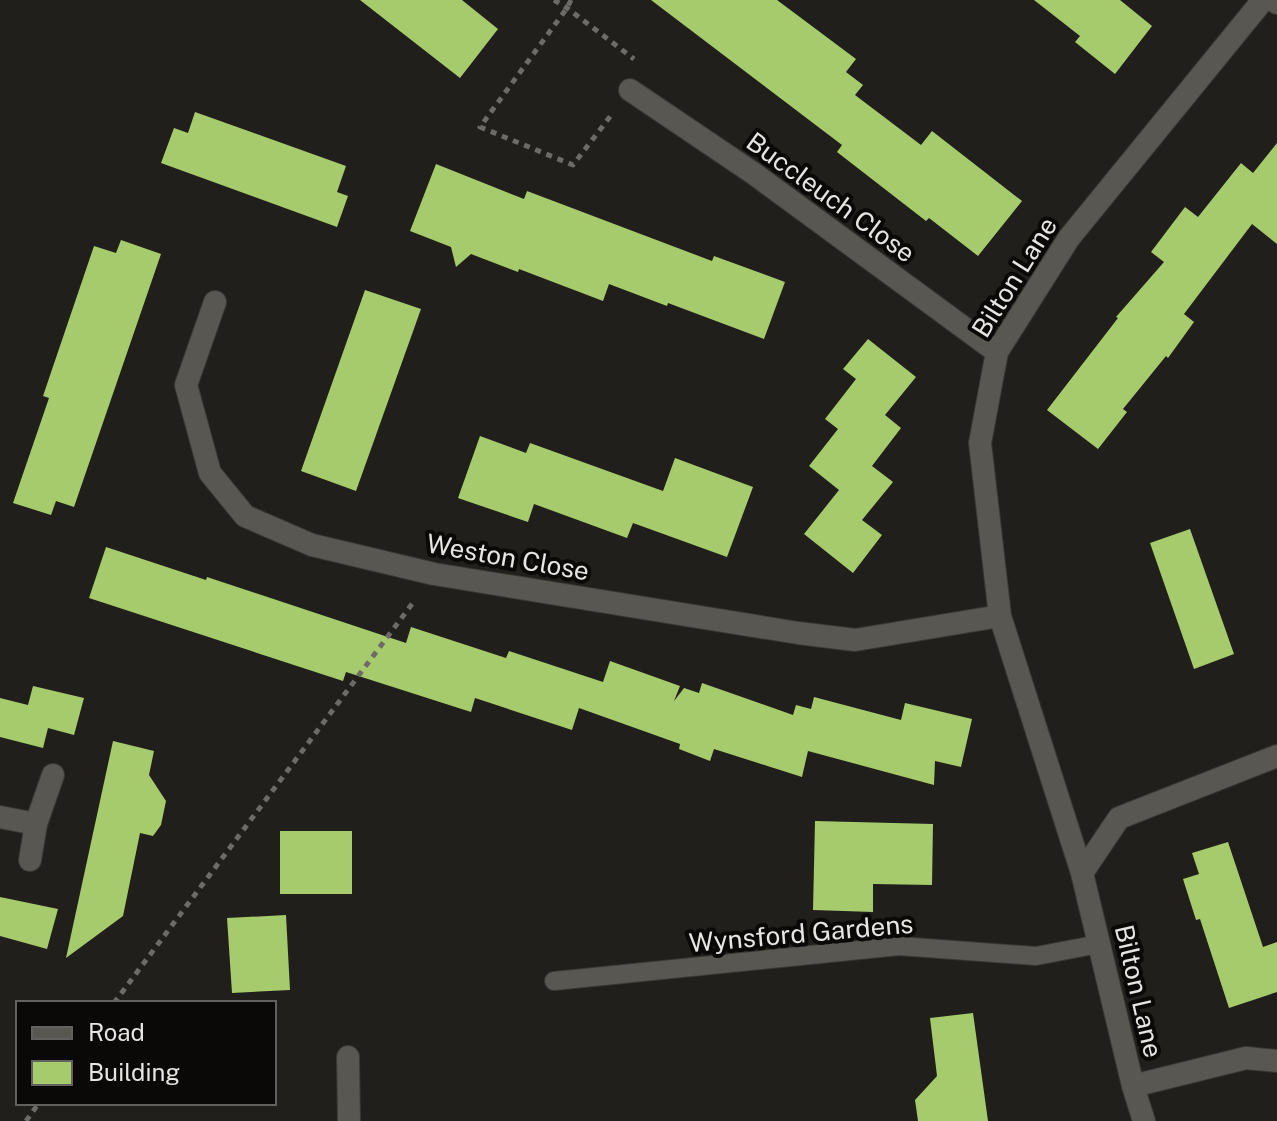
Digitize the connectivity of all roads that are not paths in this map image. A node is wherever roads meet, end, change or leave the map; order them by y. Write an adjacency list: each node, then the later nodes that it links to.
1 (1263, 0): 4 (street, Bilton Lane)
2 (630, 90): 4 (street, Buccleuch Close)
3 (215, 302): 5 (street, Weston Close)
4 (997, 352): 5 (street, Bilton Lane)
5 (1000, 616): 11 (street, Bilton Lane)
6 (1277, 756): 11 (street)
7 (53, 775): 9 (street)
8 (0, 817): 9 (street)
9 (36, 824): 10 (street)
10 (30, 860)
11 (1082, 873): 12 (street, Bilton Lane)
12 (1099, 944): 13 (lane, Wynsford Gardens); 16 (street, Bilton Lane)
13 (554, 981)
14 (348, 1057): 17 (street)
15 (1277, 1061): 16 (street)
16 (1133, 1086): 18 (street, Bilton Lane)
17 (349, 1121)
18 (1144, 1121)

